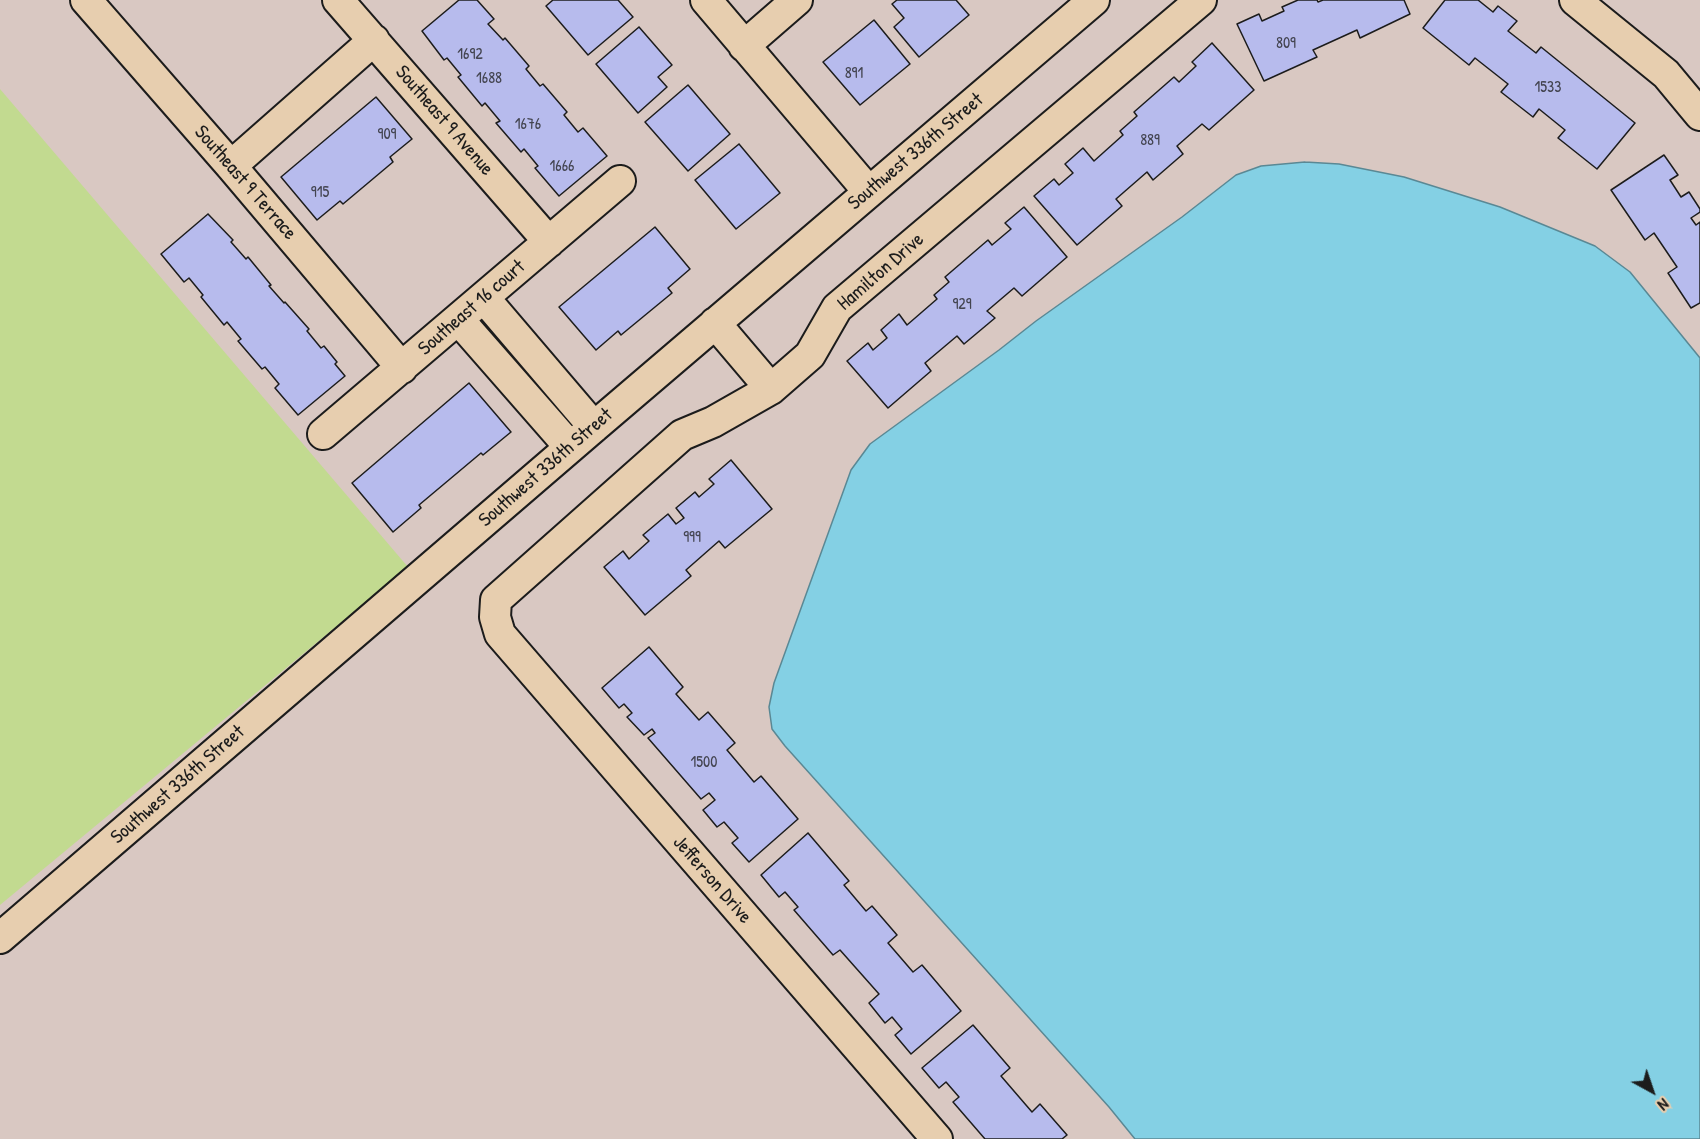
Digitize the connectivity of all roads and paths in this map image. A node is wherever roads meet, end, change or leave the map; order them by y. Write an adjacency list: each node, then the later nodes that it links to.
1 (86, 0): 11 (street, Southeast 9 Terrace)
2 (338, 0): 8 (street, Southeast 9 Avenue)
3 (706, 0): 9 (street)
4 (797, 0): 9 (street)
5 (1094, 0): 13 (street, Southwest 336th Street)
6 (1201, 0): 19 (street, Hamilton Drive)
7 (1575, 0): 10 (street)
8 (374, 40): 11 (street); 14 (street, Southeast 9 Avenue)
9 (744, 46): 13 (street)
10 (1700, 115)
11 (231, 166): 18 (street, Southeast 9 Terrace)
12 (620, 181): 14 (street, Southeast 16 court)
13 (869, 192): 17 (street, Southwest 336th Street)
14 (549, 242): 15 (street, Southeast 16 court)
15 (484, 298): 16 (street, Southeast 16 court); 20 (street)
16 (458, 319): 18 (street, Southeast 16 court); 22 (street)
17 (715, 323): 19 (street); 20 (street, Southwest 336th Street)
18 (402, 368): 21 (street, Southeast 16 court)
19 (771, 389): 23 (street, Hamilton Drive)
20 (594, 427): 22 (street, Southwest 336th Street)
21 (323, 434)
22 (570, 447): 24 (street, Southwest 336th Street)
23 (495, 616): 25 (street, Jefferson Drive)
24 (0, 938)
25 (937, 1139)

